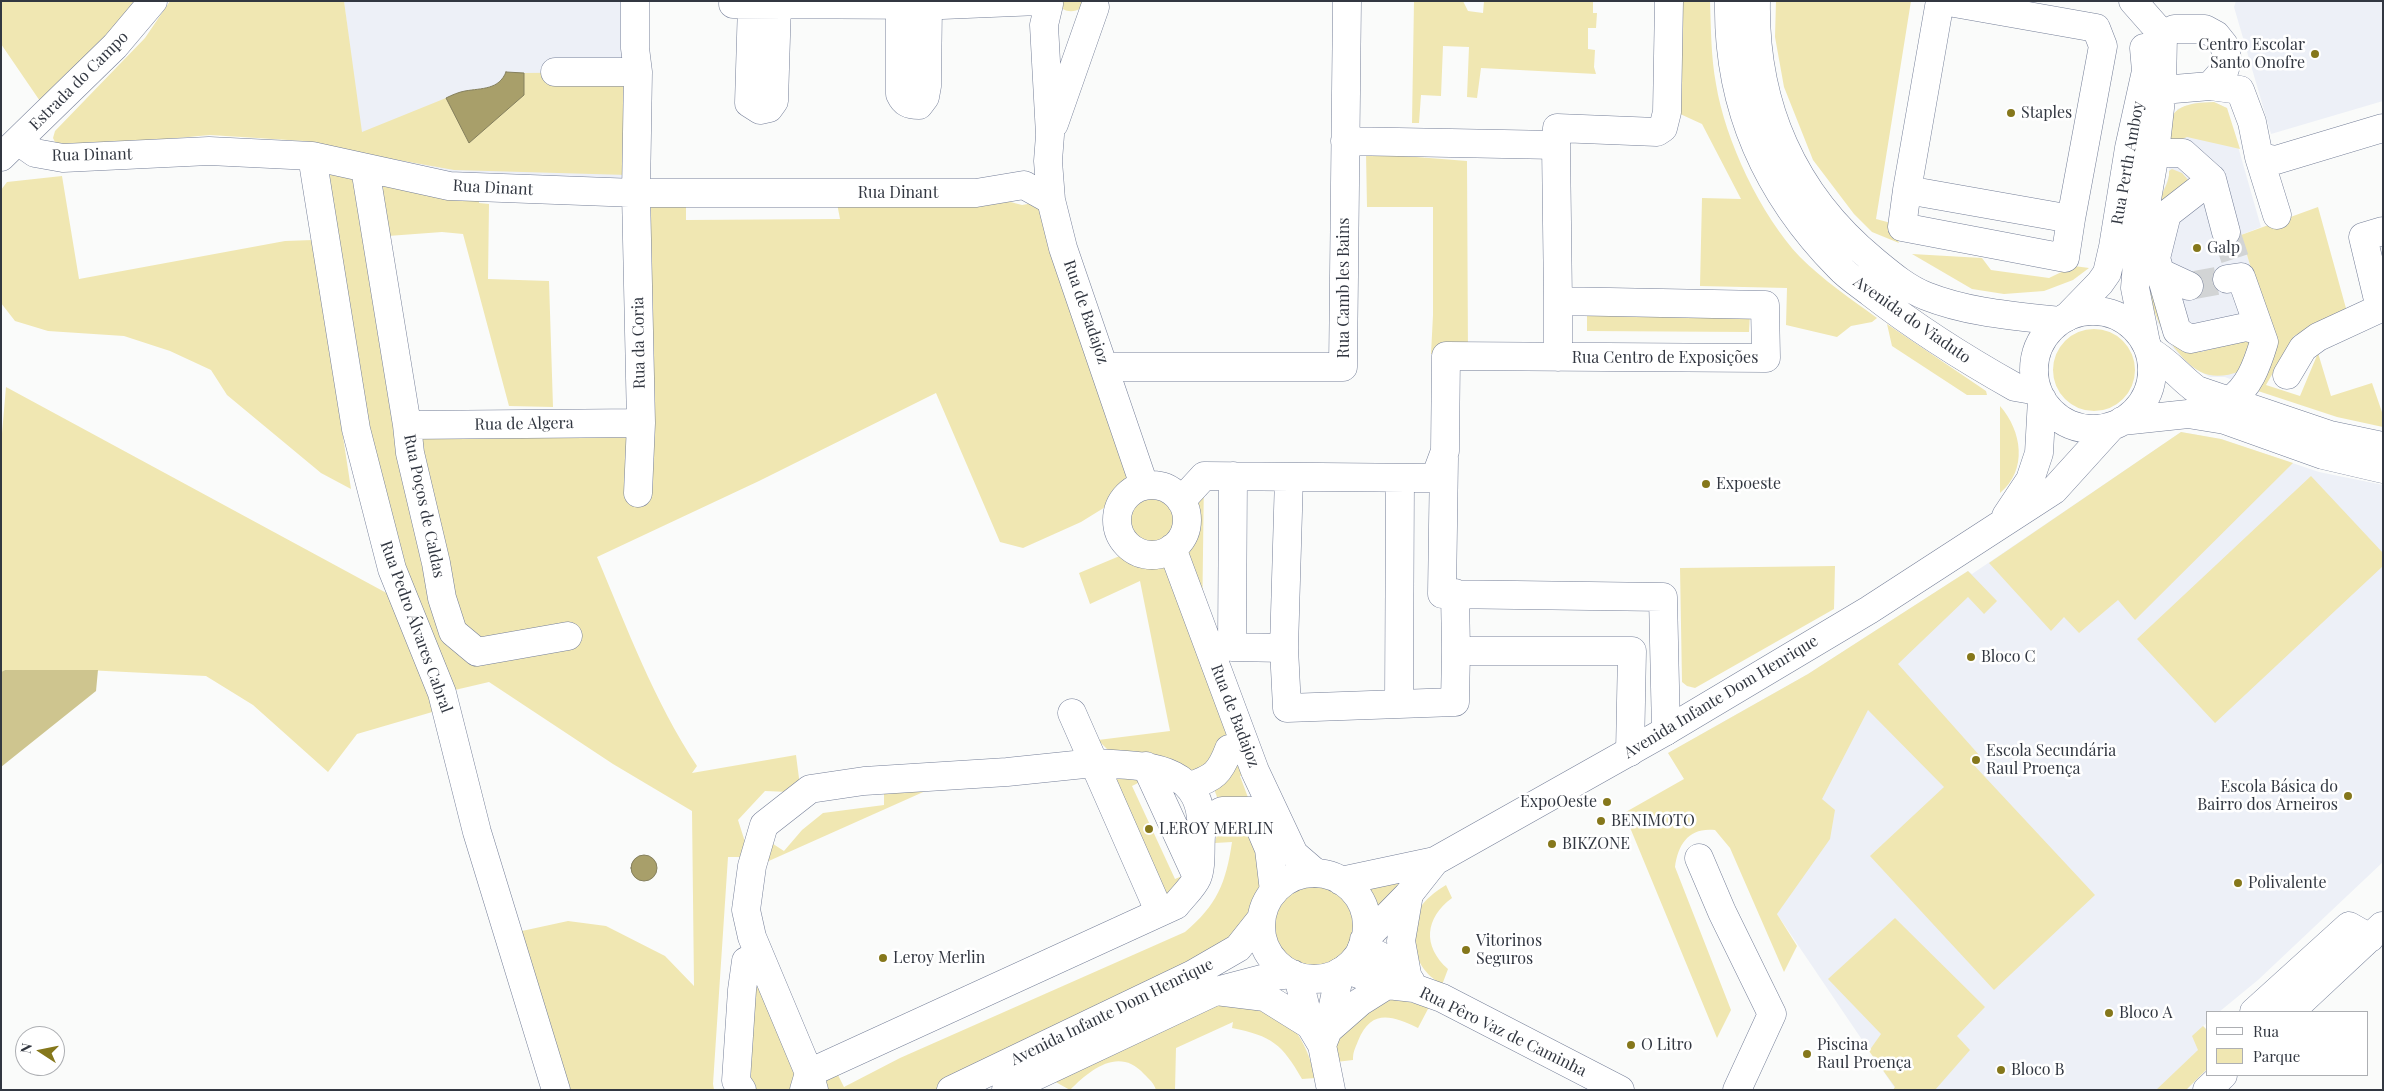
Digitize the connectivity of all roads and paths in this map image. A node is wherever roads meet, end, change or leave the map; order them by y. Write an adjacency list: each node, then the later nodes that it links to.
1 (153, 1): 27 (street, Estrada do Campo)
2 (635, 1): 18 (street, Rua da Coria)
3 (1347, 1): 24 (street, Rua Camb les Bains)
4 (1669, 1): 25 (street)
5 (1941, 1): 23 (street); 33 (street)
6 (2118, 1): 16 (street, Rua Perth Amboy)
7 (2133, 1): 15 (street)
8 (1045, 2): 11 (street); 12 (street); 22 (street)
9 (760, 3): 10 (street)
10 (892, 4): 11 (street); 11 (street)
11 (937, 4)
12 (1097, 4): 22 (street)
13 (1729, 14): 51 (street, Avenida do Viaduto)
14 (1756, 14): 45 (street, Avenida do Viaduto)
15 (2163, 35): 16 (street); 19 (street); 20 (street)
16 (2145, 61): 26 (street, Rua Perth Amboy)
17 (554, 72): 18 (street)
18 (638, 72): 34 (street, Rua da Coria)
19 (2210, 86): 20 (street); 29 (street)
20 (2162, 90): 30 (street)
21 (2383, 128): 29 (street)
22 (1050, 135): 35 (street, Rua de Badajoz)
23 (2087, 136): 26 (street); 37 (street)
24 (1345, 141): 25 (street); 49 (street, Rua Camb les Bains)
25 (1556, 145): 43 (street)
26 (2129, 148): 30 (street); 45 (street, Rua Perth Amboy)
27 (10, 149): 28 (street, Rua Dinant)
28 (312, 156): 31 (street, Rua Dinant); 101 (street, Rua Pedro Álvares Cabral)
29 (2259, 157): 36 (street)
30 (2154, 164): 32 (street); 47 (street)
31 (364, 168): 34 (street, Rua Dinant); 55 (street, Rua Poços de Caldas)
32 (2212, 179): 39 (street); 40 (street)
33 (1907, 190): 37 (street); 37 (street)
34 (636, 193): 35 (street, Rua Dinant); 53 (street, Rua da Coria)
35 (1052, 200): 49 (street, Rua de Badajoz)
36 (2277, 215)
37 (2071, 219)
38 (2383, 231): 44 (street)
39 (2226, 232)
40 (2161, 273): 42 (street); 46 (street)
41 (2227, 279): 46 (street)
42 (2189, 286)
43 (1558, 301): 48 (street); 48 (street, Rua Centro de Exposições)
44 (2381, 307): 50 (street)
45 (2063, 319): 47 (street); 51 (street)
46 (2259, 330): 52 (street)
47 (2147, 347): 52 (street); 54 (street)
48 (1558, 357): 57 (street, Rua Centro de Exposições)
49 (1105, 367): 62 (street, Rua de Badajoz)
50 (2287, 375)
51 (2040, 395): 54 (street); 65 (street, Avenida Infante Dom Henrique)
52 (2228, 401): 56 (street)
53 (641, 423): 55 (street, Rua de Algera); 63 (street, Rua da Coria)
54 (2117, 423): 58 (street); 65 (street, Avenida Infante Dom Henrique)
55 (407, 425): 68 (street, Rua Poços de Caldas)
56 (2383, 446)
57 (1444, 451): 61 (street, Rua Centro de Exposições); 67 (street)
58 (2383, 469)
59 (1233, 476): 60 (street, Rua Centro de Exposições); 64 (street, Rua Centro de Exposições); 69 (street)
60 (1289, 477): 61 (street, Rua Centro de Exposições); 69 (street)
61 (1400, 478): 71 (street)
62 (1144, 485): 64 (street); 66 (street)
63 (638, 493)
64 (1181, 501): 66 (street)
65 (2000, 523): 73 (street, Avenida Infante Dom Henrique)
66 (1168, 550): 74 (street); 84 (street, Rua de Badajoz)
67 (1455, 593): 70 (street); 73 (street)
68 (568, 636)
69 (1284, 648): 71 (street)
70 (1456, 650): 71 (street); 75 (street)
71 (1399, 704)
72 (1072, 713): 76 (street)
73 (1666, 731): 75 (street, Avenida Infante Dom Henrique)
74 (1229, 749): 78 (street); 79 (street)
75 (1630, 752): 82 (street, Avenida Infante Dom Henrique)
76 (1094, 763): 77 (street); 87 (street); 91 (street)
77 (1146, 766): 78 (street); 83 (street)
78 (1190, 786): 80 (street)
79 (1253, 811): 80 (street); 85 (street)
80 (1202, 822): 83 (street)
81 (1698, 858): 107 (street)
82 (1435, 861): 84 (street, Avenida Infante Dom Henrique); 86 (street, Avenida Infante Dom Henrique)
83 (1197, 877): 87 (street)
84 (1328, 877): 85 (street); 90 (street)
85 (1274, 891): 88 (street)
86 (1409, 894): 90 (street, Avenida Infante Dom Henrique); 94 (street)
87 (1159, 911): 100 (street)
88 (1262, 919): 93 (street); 103 (street, Avenida Infante Dom Henrique)
89 (2376, 931): 96 (street); 97 (street)
90 (1363, 943): 92 (street); 94 (street)
91 (762, 962): 100 (street); 102 (street)
92 (1342, 970): 93 (street); 94 (street); 98 (street)
93 (1295, 976): 95 (street, Avenida Infante Dom Henrique); 98 (street)
94 (1403, 983): 98 (street); 106 (street, Rua Pêro Vaz de Caminha)
95 (1216, 991): 98 (street); 104 (street, Avenida Infante Dom Henrique)
96 (2255, 1011)
97 (2291, 1011)
98 (1320, 1033): 105 (street)
99 (2221, 1076): 108 (street)
100 (809, 1084)
101 (556, 1090)
102 (742, 1090)
103 (951, 1090)
104 (1006, 1090)
105 (1331, 1090)
106 (1620, 1090)
107 (1737, 1090)
108 (2207, 1090)

